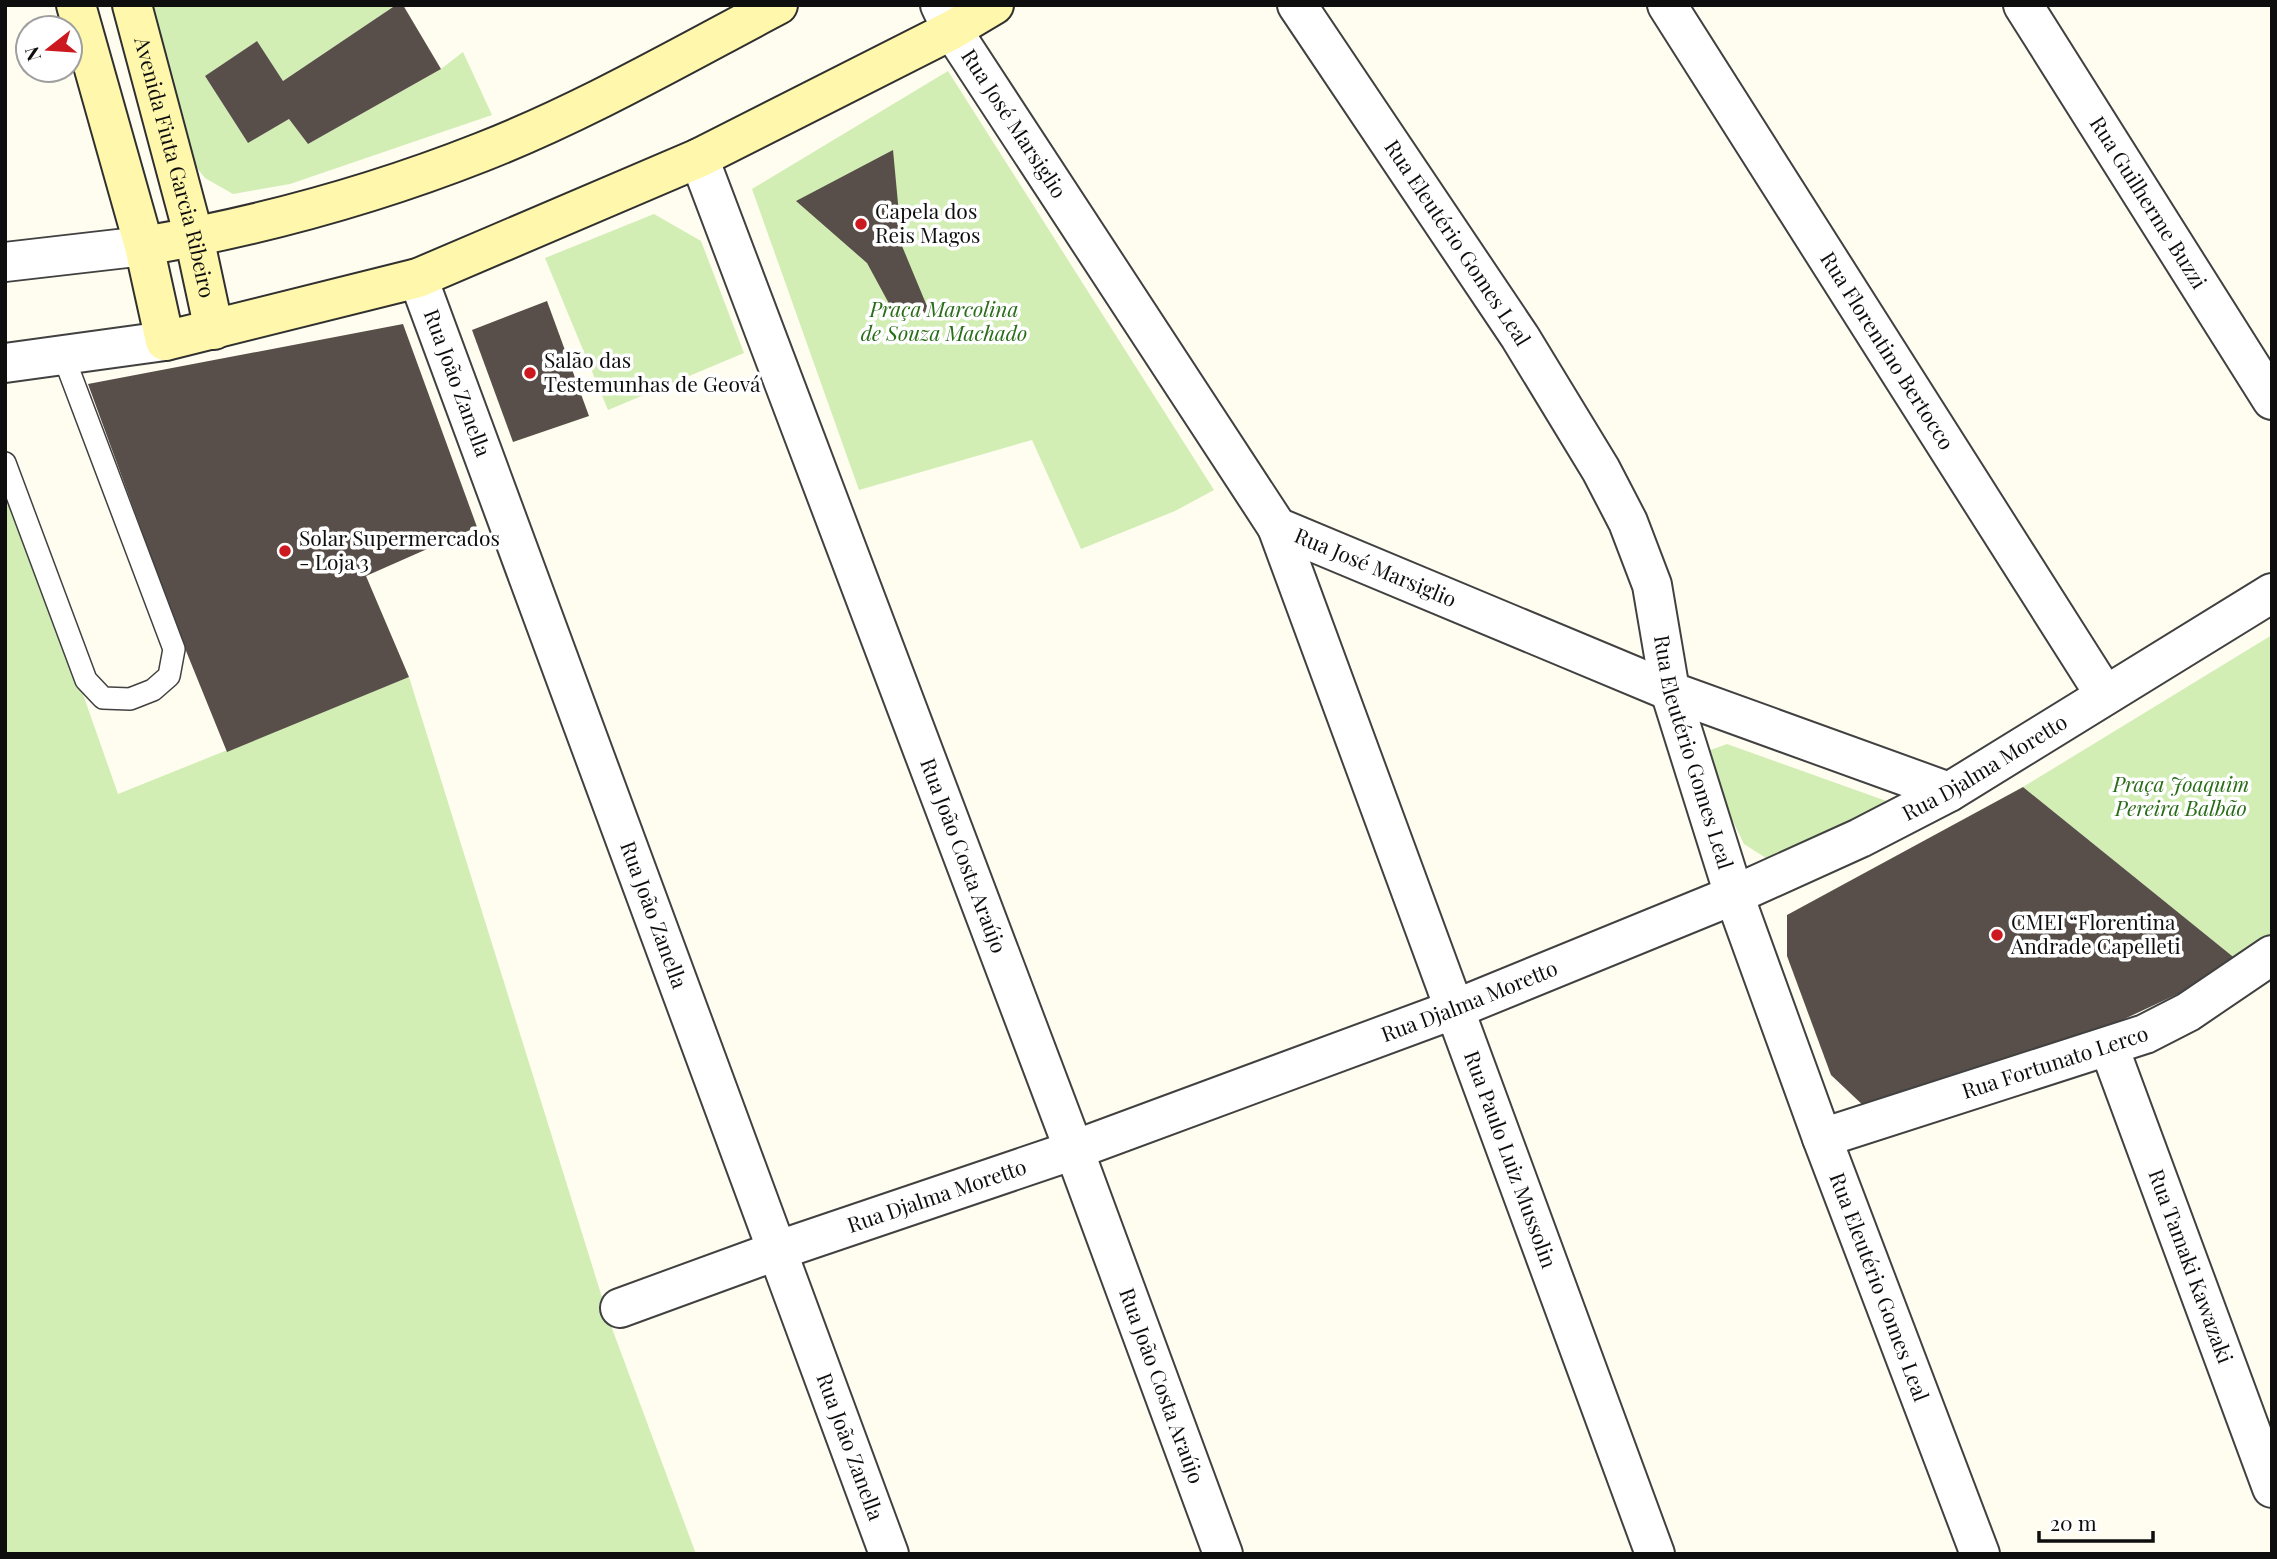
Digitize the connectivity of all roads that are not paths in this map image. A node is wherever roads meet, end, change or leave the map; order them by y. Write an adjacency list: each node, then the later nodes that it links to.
1 (76, 5): 11 (main road)
2 (132, 5): 10 (main road, Avenida Fiuta Garcia Ribeiro)
3 (778, 5): 10 (main road)
4 (994, 5): 8 (main road)
5 (1297, 5): 22 (street, Rua Eleutério Gomes Leal)
6 (1667, 5): 23 (street, Rua Florentino Bertocco)
7 (2023, 5): 18 (street, Rua Guilherme Buzzi)
8 (946, 18): 9 (main road); 20 (street, Rua José Marsiglio)
9 (699, 158): 13 (main road); 30 (street, Rua João Costa Araújo)
10 (194, 237): 11 (main road); 14 (main road, Avenida Fiuta Garcia Ribeiro)
11 (144, 246): 12 (street); 15 (main road)
12 (5, 262)
13 (418, 278): 14 (main road); 31 (street, Rua João Zanella)
14 (214, 330): 15 (main road)
15 (165, 341): 16 (street)
16 (63, 355): 17 (street); 19 (lane)
17 (5, 363)
18 (2272, 400)
19 (5, 463)
20 (1277, 527): 22 (street, Rua José Marsiglio); 27 (street, Rua Paulo Luiz Mussolin)
21 (2272, 593): 23 (street, Rua Djalma Moretto)
22 (1670, 691): 24 (street, Rua José Marsiglio); 25 (street, Rua Eleutério Gomes Leal)
23 (2105, 695): 24 (street, Rua Djalma Moretto)
24 (1949, 792): 25 (street, Rua Djalma Moretto)
25 (1734, 895): 27 (street, Rua Djalma Moretto); 29 (street, Rua Eleutério Gomes Leal)
26 (2272, 955): 28 (street, Rua Fortunato Lerco)
27 (1455, 1009): 30 (street, Rua Djalma Moretto); 36 (street, Rua Paulo Luiz Mussolin)
28 (2109, 1047): 29 (street, Rua Fortunato Lerco); 33 (street, Rua Tamaki Kawazaki)
29 (1822, 1138): 37 (street, Rua Eleutério Gomes Leal)
30 (1074, 1150): 31 (street, Rua Djalma Moretto); 35 (street, Rua João Costa Araújo)
31 (776, 1251): 32 (street, Rua Djalma Moretto); 34 (street, Rua João Zanella)
32 (620, 1308)
33 (2272, 1488)
34 (889, 1554)
35 (1223, 1554)
36 (1656, 1554)
37 (1980, 1554)

